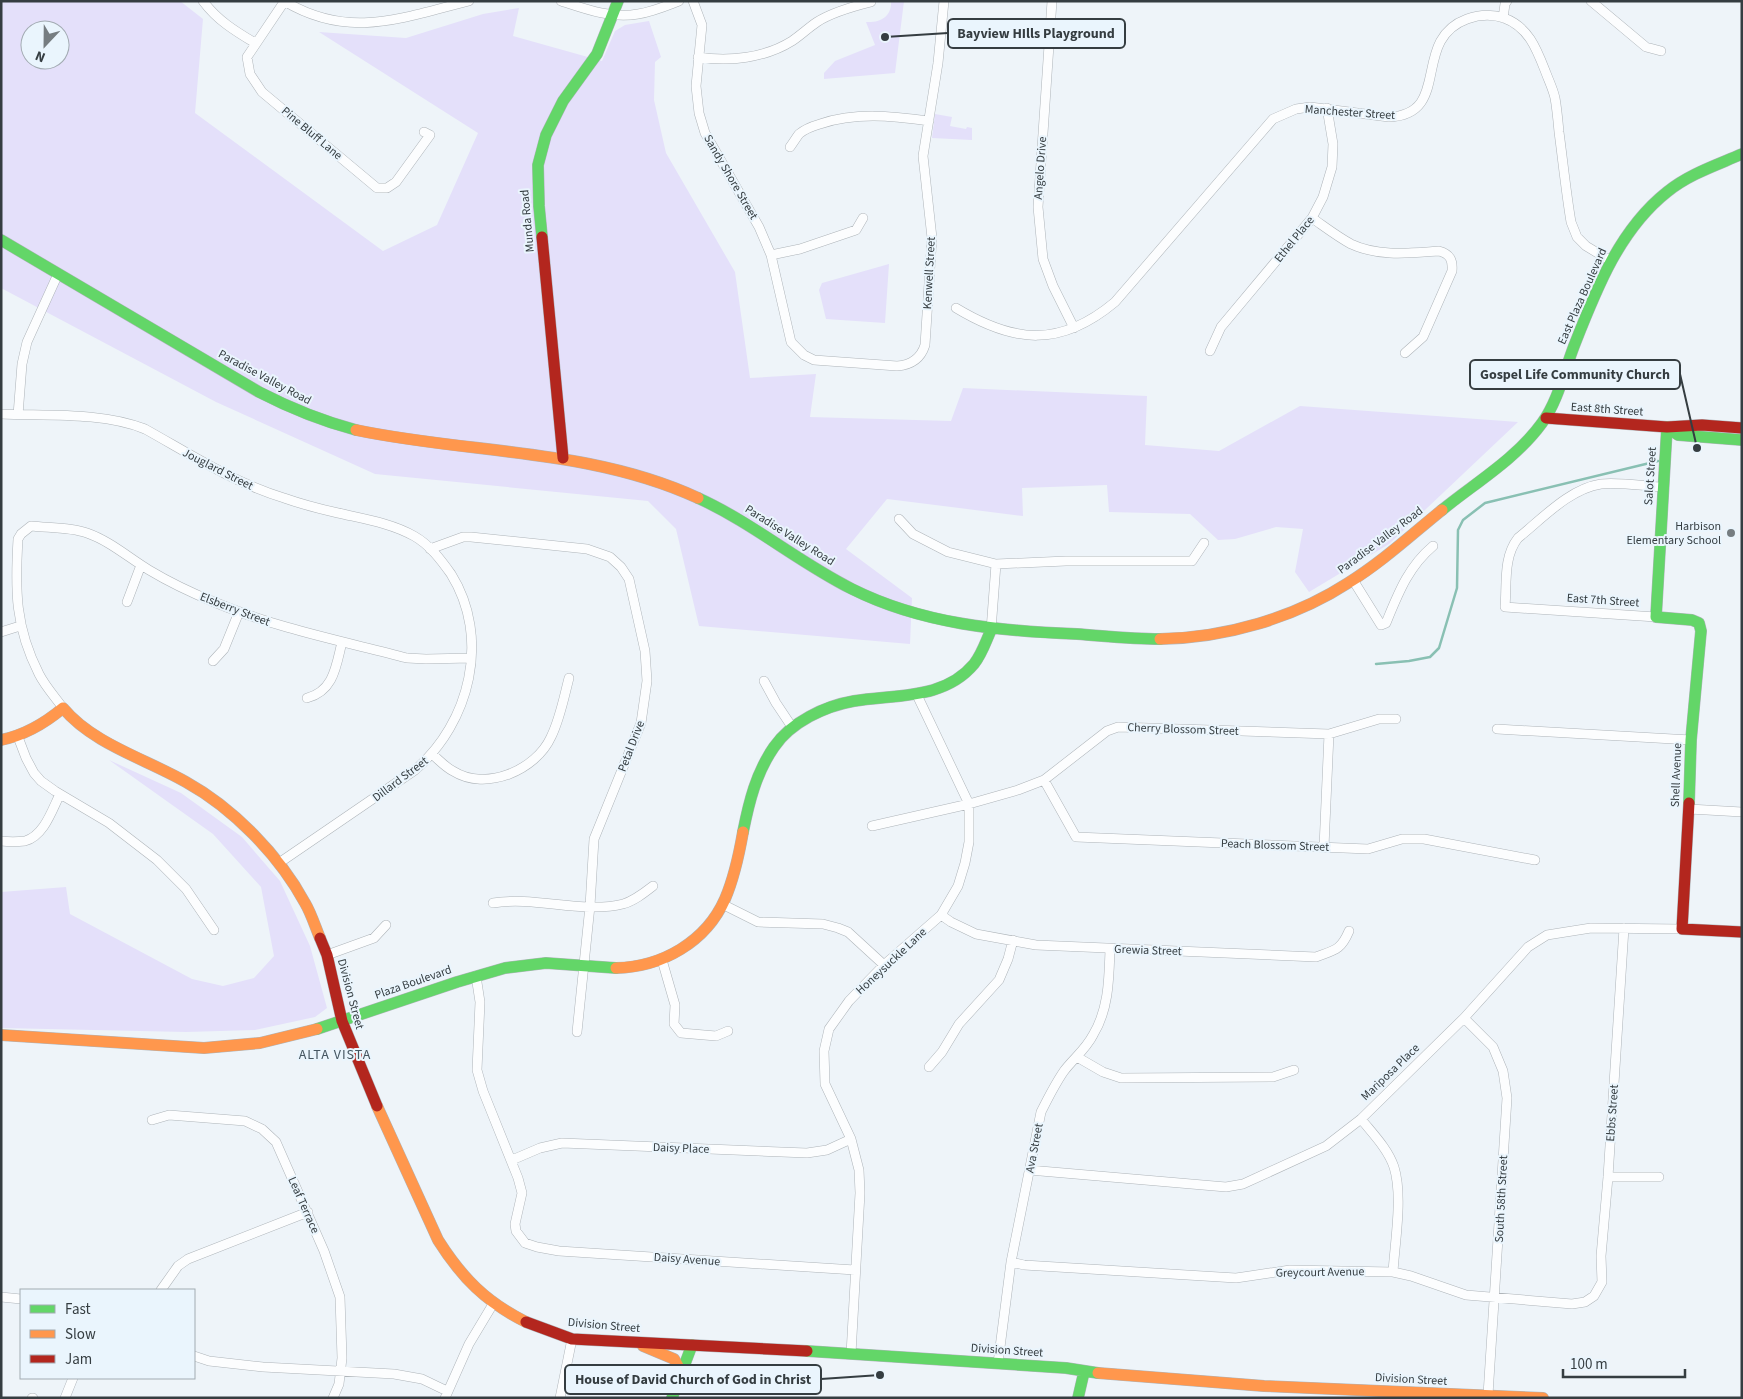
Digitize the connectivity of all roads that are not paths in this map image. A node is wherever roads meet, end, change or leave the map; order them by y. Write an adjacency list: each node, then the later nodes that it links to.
1 (203, 1): 15 (street)
2 (284, 1): 3 (street); 15 (street, Pine Bluff Lane)
3 (469, 1)
4 (561, 1): 13 (street)
5 (618, 1): 13 (main road, Munda Road)
6 (679, 1): 13 (street)
7 (693, 1): 17 (street, Sandy Shore Street)
8 (944, 1): 19 (street, Kenwell Street)
9 (1052, 1): 31 (street, Angelo Drive)
10 (1507, 1): 14 (street)
11 (1591, 1): 16 (street)
12 (871, 2): 17 (street)
13 (612, 15): 40 (main road, Munda Road)
14 (1504, 18): 18 (street, Manchester Street); 27 (street, Manchester Street)
15 (255, 43): 20 (street, Pine Bluff Lane)
16 (1661, 51)
17 (698, 57): 26 (street, Sandy Shore Street)
18 (1328, 108): 24 (street, Ethel Place); 31 (street, Manchester Street)
19 (928, 121): 21 (street); 29 (street, Kenwell Street)
20 (424, 132)
21 (790, 147)
22 (1742, 154): 27 (main road, East Plaza Boulevard)
23 (863, 218): 26 (street)
24 (1312, 218): 32 (street, Ethel Place); 33 (street)
25 (1, 240): 28 (main road, Paradise Valley Road)
26 (771, 256): 29 (street, Sandy Shore Street)
27 (1611, 261): 36 (main road, East Plaza Boulevard)
28 (58, 274): 35 (street); 40 (main road, Paradise Valley Road)
29 (780, 291)
30 (956, 308): 31 (street, Manchester Street)
31 (1074, 328)
32 (1210, 351)
33 (1405, 353)
34 (1, 414): 35 (street, Jouglard Street)
35 (18, 415): 46 (street, Jouglard Street)
36 (1546, 418): 37 (main road, East 8th Street); 49 (main road, Paradise Valley Road)
37 (1667, 427): 38 (main road, East 8th Street); 39 (main road, East 8th Street); 41 (main road, Salot Street)
38 (1742, 428)
39 (1742, 440)
40 (563, 458): 55 (main road, Paradise Valley Road)
41 (1663, 487): 52 (main road, Salot Street); 52 (street, East 7th Street)
42 (899, 519): 47 (street)
43 (18, 540): 48 (street, Elsberry Street); 54 (street, Division Street)
44 (1204, 543): 47 (street)
45 (1433, 546): 49 (street)
46 (430, 549): 58 (street, Dillard Street); 86 (street, Petal Drive)
47 (996, 564): 55 (street)
48 (141, 565): 50 (street); 51 (street, Elsberry Street)
49 (1353, 580): 55 (main road, Paradise Valley Road)
50 (127, 602)
51 (239, 612): 57 (street, Elsberry Street); 59 (street)
52 (1656, 617): 53 (main road, East 7th Street)
53 (1699, 623): 71 (main road, Shell Avenue)
54 (20, 626): 56 (street); 64 (street, Division Street)
55 (991, 630): 62 (main road)
56 (1, 632)
57 (342, 642): 58 (street, Elsberry Street); 63 (street)
58 (471, 658): 72 (street, Dillard Street)
59 (213, 660)
60 (569, 678): 72 (street)
61 (764, 681): 66 (street)
62 (917, 695): 66 (main road); 75 (street, Honeysuckle Lane)
63 (307, 698)
64 (63, 708): 69 (main road); 82 (main road, Division Street)
65 (1396, 719): 68 (street, Cherry Blossom Street)
66 (792, 727): 85 (main road)
67 (1497, 729): 71 (street)
68 (1329, 734): 73 (street, Cherry Blossom Street); 80 (street)
69 (18, 737): 70 (main road); 74 (street)
70 (1, 740)
71 (1691, 740): 76 (main road, Shell Avenue)
72 (432, 754): 82 (street, Dillard Street)
73 (1044, 780): 75 (street, Cherry Blossom Street); 80 (street, Peach Blossom Street)
74 (60, 794): 79 (street); 91 (street)
75 (969, 804): 78 (street, Cherry Blossom Street); 87 (street, Honeysuckle Lane)
76 (1689, 809): 77 (street); 90 (main road, Shell Avenue)
77 (1742, 812)
78 (872, 826)
79 (1, 842)
80 (1324, 847): 81 (street, Peach Blossom Street)
81 (1535, 860)
82 (280, 863): 96 (main road, Division Street)
83 (653, 886): 86 (street)
84 (493, 903): 86 (street)
85 (722, 904): 97 (main road, Plaza Boulevard); 98 (street)
86 (590, 906): 99 (street, Petal Drive)
87 (941, 915): 94 (street, Grewia Street); 98 (street, Honeysuckle Lane)
88 (386, 925): 96 (street)
89 (1624, 928): 90 (street, Mariposa Place); 101 (street, Mariposa Place); 114 (street, Ebbs Street)
90 (1682, 929): 93 (main road, Mariposa Place)
91 (214, 930)
92 (1350, 931): 95 (street, Grewia Street)
93 (1742, 932)
94 (1013, 940): 95 (street, Grewia Street); 107 (street)
95 (1110, 949): 106 (street, Ava Street)
96 (327, 955): 102 (main road, Division Street)
97 (662, 960): 99 (main road, Plaza Boulevard); 103 (street)
98 (884, 965): 111 (street, Honeysuckle Lane)
99 (584, 966): 100 (main road, Plaza Boulevard); 104 (street, Petal Drive)
100 (476, 976): 102 (main road, Plaza Boulevard); 112 (street)
101 (1464, 1018): 109 (street, Mariposa Place); 123 (street, South 58th Street)
102 (342, 1021): 105 (main road, Plaza Boulevard); 125 (main road, Division Street)
103 (728, 1031)
104 (578, 1032)
105 (1, 1034)
106 (1077, 1056): 108 (street); 113 (street, Ava Street)
107 (929, 1067)
108 (1294, 1070)
109 (1361, 1119): 113 (street, Mariposa Place); 119 (street)
110 (152, 1120): 116 (street, Leaf Terrace)
111 (851, 1139): 112 (street, Daisy Place); 118 (street, Honeysuckle Lane)
112 (512, 1160): 118 (street, Daisy Avenue)
113 (1029, 1170): 117 (street, Ava Street)
114 (1608, 1176): 115 (street); 121 (street, Ebbs Street)
115 (1659, 1177)
116 (308, 1212): 120 (street); 132 (street, Leaf Terrace)
117 (1011, 1262): 119 (street, Greycourt Avenue); 131 (street, Ava Street)
118 (855, 1270): 129 (street, Honeysuckle Lane)
119 (1393, 1272): 123 (street, Greycourt Avenue)
120 (162, 1289)
121 (1594, 1296): 123 (street, Greycourt Avenue)
122 (1, 1297): 124 (street)
123 (1495, 1297): 137 (street, South 58th Street)
124 (20, 1299)
125 (493, 1304): 126 (main road, Division Street); 136 (street)
126 (572, 1339): 127 (main road, Division Street); 140 (street)
127 (634, 1342): 128 (main road, Division Street); 135 (main road)
128 (692, 1345): 129 (main road, Division Street); 135 (main road)
129 (850, 1354): 131 (main road, Division Street)
130 (195, 1356): 132 (street)
131 (998, 1363): 133 (main road, Division Street)
132 (341, 1371): 136 (street); 139 (street, Leaf Terrace)
133 (1084, 1372): 137 (main road, Division Street); 142 (main road)
134 (73, 1379): 138 (street)
135 (678, 1381): 141 (main road)
136 (446, 1394)
137 (1488, 1394): 143 (main road, Division Street)
138 (65, 1398)
139 (333, 1398)
140 (560, 1398)
141 (672, 1398)
142 (1078, 1398)
143 (1543, 1398)

